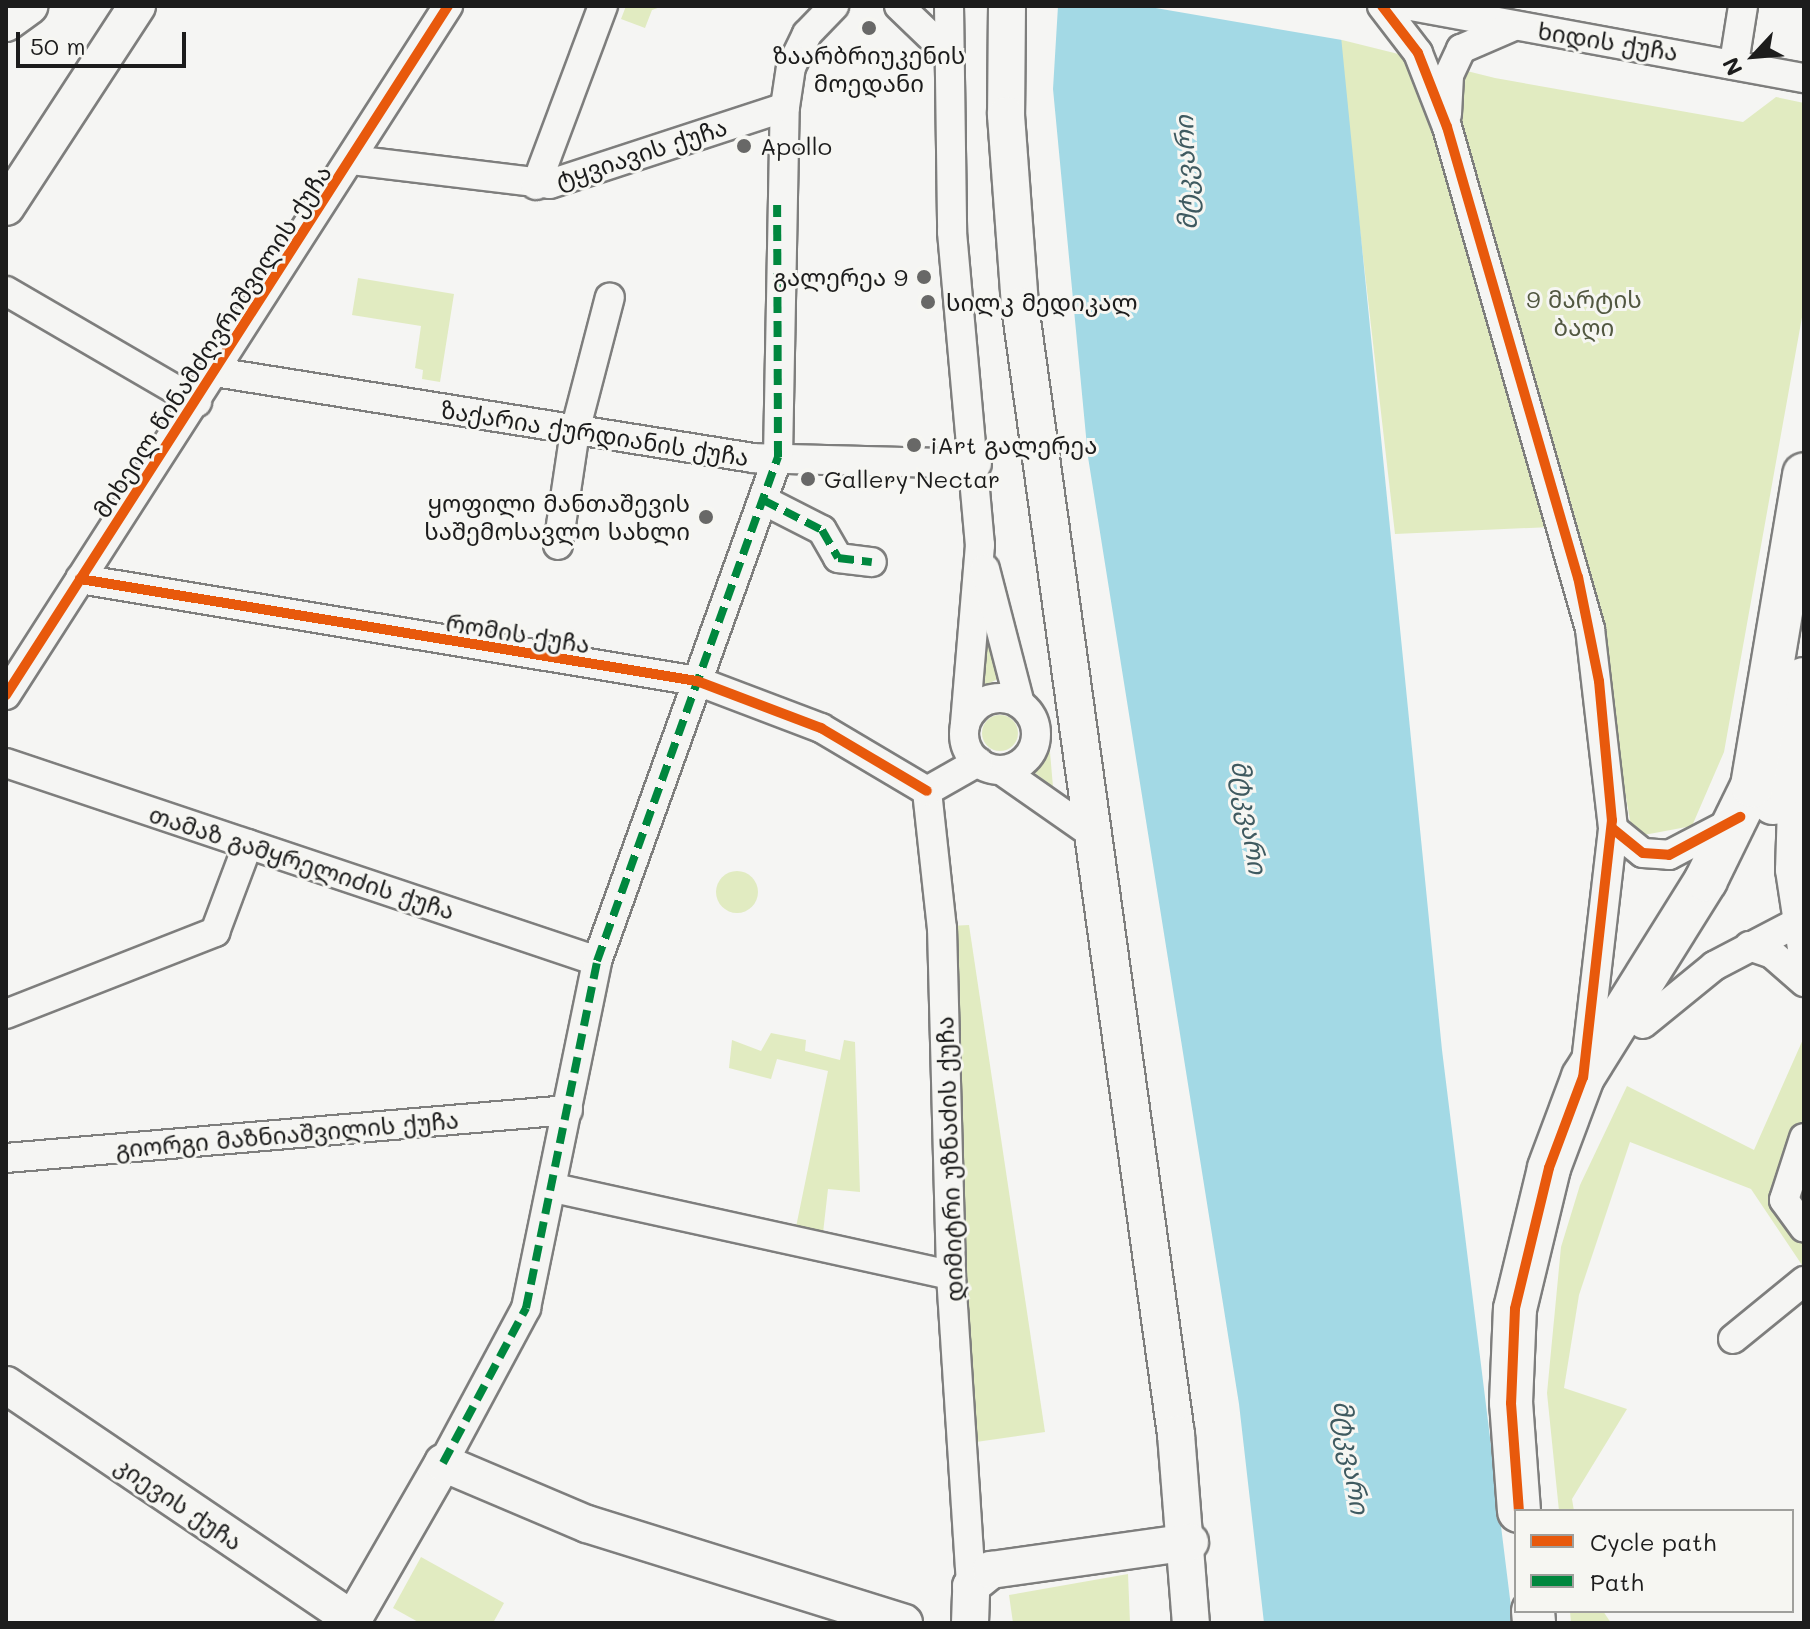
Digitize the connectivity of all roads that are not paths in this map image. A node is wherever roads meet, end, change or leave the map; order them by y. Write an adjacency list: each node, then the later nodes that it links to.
1 (29, 6): 12 (main road)
2 (137, 6): 21 (main road)
3 (448, 6): 19 (street, მიხეილ წინამძღვრიშვილის ქუჩა)
4 (603, 6): 20 (street)
5 (834, 6): 17 (street)
6 (899, 6): 14 (street)
7 (1007, 6): 38 (main road)
8 (1382, 6): 18 (street)
9 (1411, 6): 13 (street, ხიდის ქუჩა)
10 (1743, 6): 15 (street)
11 (948, 7): 14 (street)
12 (6, 23)
13 (1515, 26): 15 (street, ხიდის ქუჩა); 18 (street)
14 (948, 53): 28 (street)
15 (1734, 63): 16 (street, ხიდის ქუჩა)
16 (1804, 78)
17 (785, 107): 20 (street, ტყვიავის ქუჩა); 27 (street)
18 (1447, 127): 46 (street)
19 (352, 160): 20 (street, ტყვიავის ქუჩა); 24 (street, მიხეილ წინამძღვრიშვილის ქუჩა)
20 (536, 185)
21 (6, 207)
22 (6, 291): 25 (street)
23 (610, 297): 26 (street)
24 (215, 372): 25 (street, მიხეილ წინამძღვრიშვილის ქუჩა); 26 (street, ზაქარია ქურდიანის ქუჩა)
25 (197, 402): 34 (street, მიხეილ წინამძღვრიშვილის ქუჩა)
26 (575, 431): 27 (street, ზაქარია ქურდიანის ქუჩა); 31 (street)
27 (778, 457): 28 (street, ზაქარია ქურდიანის ქუჩა); 30 (street)
28 (977, 464): 32 (street)
29 (1804, 474): 45 (highway)
30 (763, 500): 33 (street); 36 (street)
31 (558, 545)
32 (980, 545): 39 (street); 40 (street)
33 (872, 562)
34 (80, 579): 36 (street, რომის ქუჩა); 37 (street, მიხეილ წინამძღვრიშვილის ქუჩა)
35 (1804, 679): 41 (highway)
36 (697, 681): 44 (street, რომის ქუჩა); 52 (street)
37 (6, 695)
38 (1077, 710): 39 (street); 47 (main road)
39 (1026, 711): 40 (street); 43 (street)
40 (965, 725): 43 (street)
41 (1793, 747): 49 (street); 56 (highway)
42 (6, 763): 48 (street, თამაზ გამყრელიძის ქუჩა)
43 (990, 766): 44 (street); 47 (street)
44 (927, 791): 63 (street, დიმიტრი უზნაძის ქუჩა)
45 (1740, 817): 46 (street); 57 (highway)
46 (1613, 829): 57 (street)
47 (1091, 833): 70 (main road)
48 (248, 844): 52 (street, თამაზ გამყრელიძის ქუჩა); 55 (street)
49 (1797, 866): 50 (street)
50 (1801, 921): 51 (street); 53 (street)
51 (1749, 946): 54 (street); 56 (street)
52 (597, 961): 58 (street)
53 (1804, 961)
54 (1804, 982)
55 (6, 1014)
56 (1643, 1024): 69 (highway)
57 (1583, 1077): 68 (highway)
58 (568, 1110): 60 (street, გიორგი მაზნიაშვილის ქუჩა); 61 (street)
59 (1804, 1138): 62 (street)
60 (6, 1158)
61 (554, 1188): 63 (street); 67 (street)
62 (1804, 1228)
63 (951, 1275): 71 (street, დიმიტრი უზნაძის ქუჩა)
64 (1804, 1281): 65 (street)
65 (1733, 1339)
66 (6, 1385): 72 (main road, კიევის ქუჩა)
67 (443, 1463): 72 (main road); 73 (main road)
68 (1519, 1509)
69 (1543, 1509)
70 (1190, 1542): 71 (main road, დიმიტრი უზნაძის ქუჩა); 74 (main road)
71 (966, 1609)
72 (352, 1621)
73 (904, 1623)
74 (1191, 1623)

